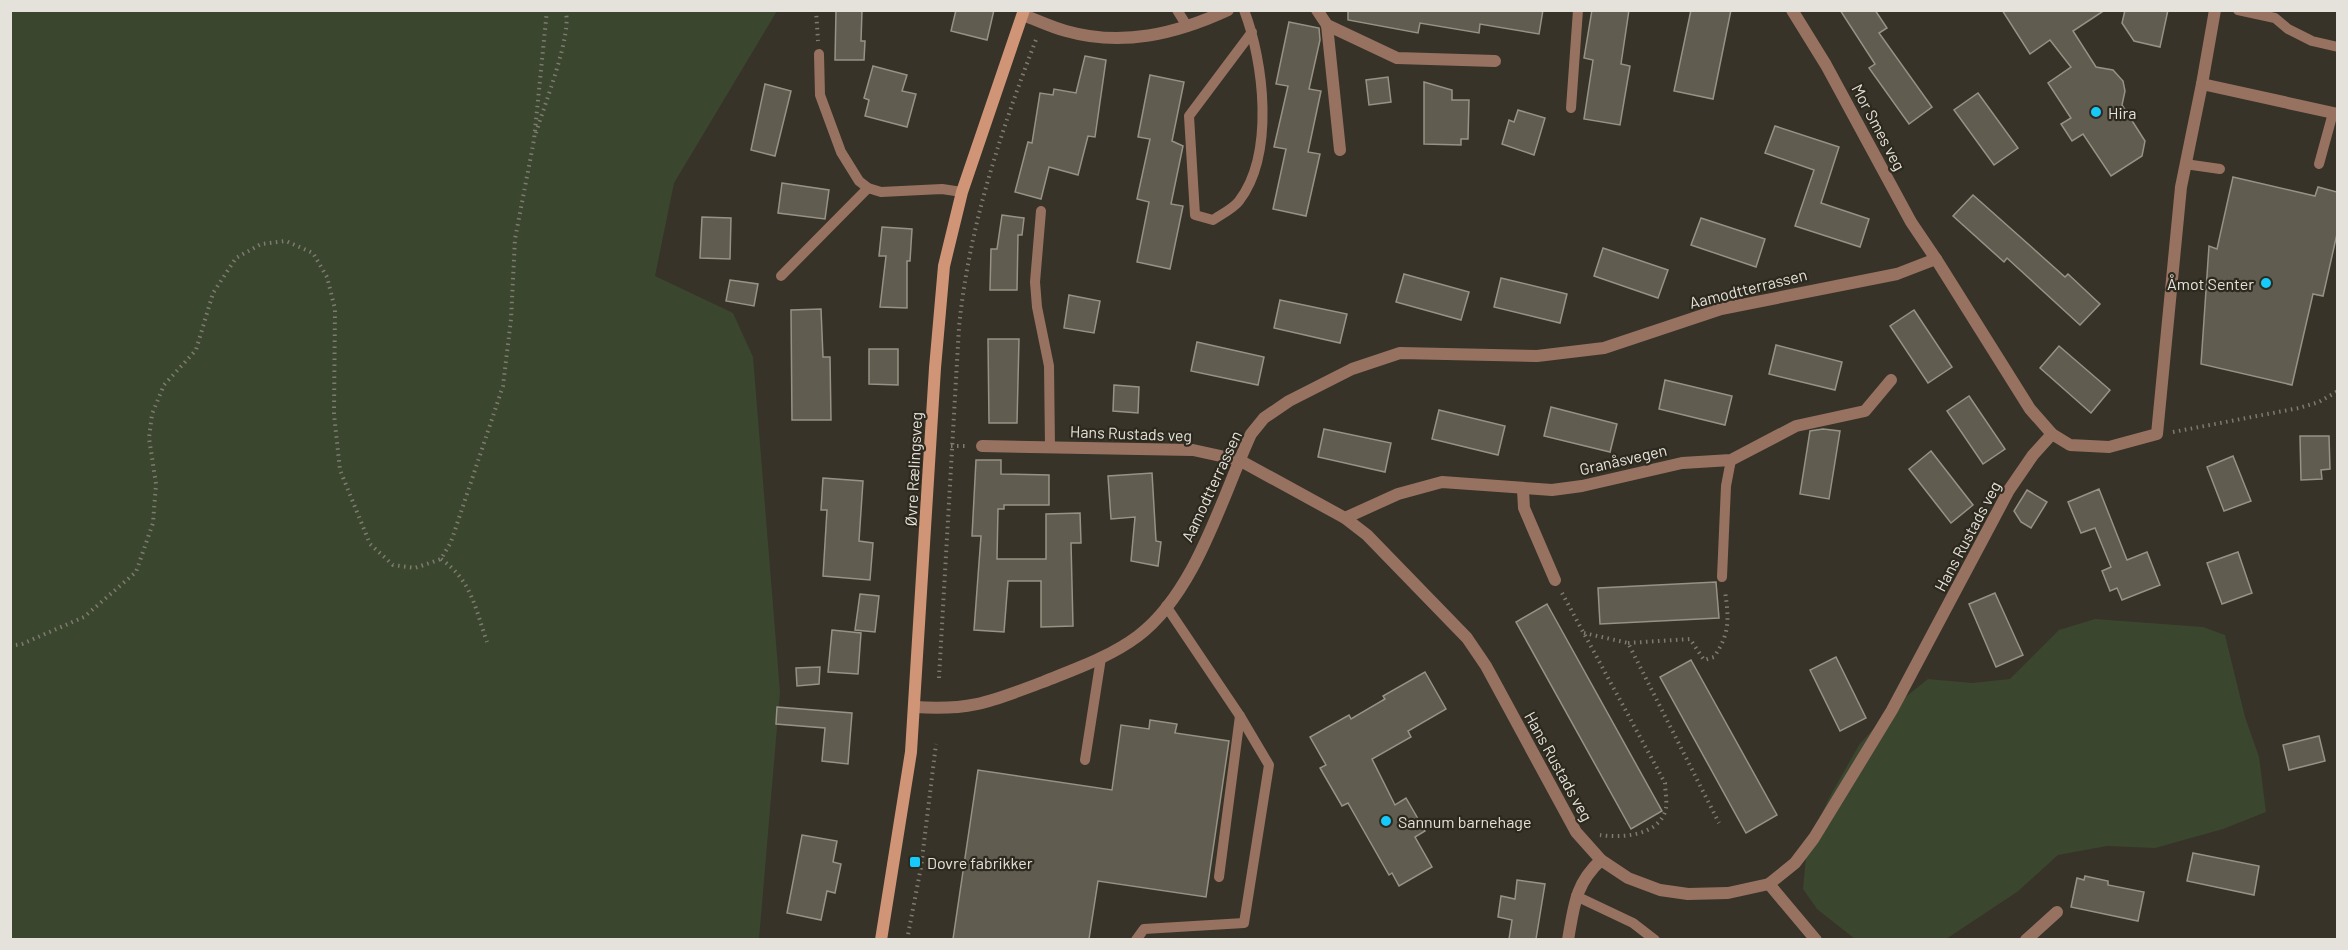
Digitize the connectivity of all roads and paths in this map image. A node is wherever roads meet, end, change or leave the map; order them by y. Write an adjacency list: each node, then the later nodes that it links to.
1 (547, 10): 23 (path)
2 (565, 10): 23 (path)
3 (816, 10): 18 (path)
4 (1177, 10): 15 (lane)
5 (1227, 10): 15 (street)
6 (1244, 10): 16 (lane)
7 (1317, 10): 14 (street)
8 (1578, 10): 21 (lane)
9 (1792, 10): 31 (street, Mor Smes veg)
10 (2215, 10): 20 (street)
11 (2238, 10): 17 (lane)
12 (1023, 13): 13 (street); 29 (main road, Øvre Rælingsveg)
13 (1042, 22): 15 (street); 52 (path)
14 (1327, 25): 19 (street); 24 (street)
15 (1187, 27)
16 (1252, 32): 16 (lane)
17 (2337, 47)
18 (819, 54): 28 (lane)
19 (1495, 61)
20 (2202, 84): 22 (street); 25 (street)
21 (1570, 108)
22 (2335, 113): 26 (lane)
23 (534, 140): 43 (path)
24 (1340, 150)
25 (2185, 164): 27 (lane); 36 (street)
26 (2319, 164)
27 (2220, 170)
28 (868, 188): 29 (lane); 32 (lane)
29 (962, 192): 53 (main road, Øvre Rælingsveg)
30 (1041, 211): 38 (lane)
31 (1936, 260): 35 (street); 39 (street, Aamodtterrassen)
32 (781, 276)
33 (1891, 380): 40 (street, Granåsvegen)
34 (2337, 391): 36 (path)
35 (2052, 434): 36 (street); 61 (street, Hans Rustads veg)
36 (2157, 435)
37 (982, 446): 38 (street, Hans Rustads veg)
38 (1050, 447): 39 (street, Hans Rustads veg)
39 (1239, 460): 42 (street, Hans Rustads veg); 46 (street, Aamodtterrassen)
40 (1731, 460): 41 (street, Granåsvegen); 44 (lane)
41 (1523, 490): 42 (street, Granåsvegen); 45 (street)
42 (1345, 518): 58 (street, Hans Rustads veg)
43 (441, 559): 48 (path); 50 (path)
44 (1722, 577): 49 (path)
45 (1555, 580): 47 (path)
46 (1166, 606): 51 (street, Aamodtterrassen); 54 (lane)
47 (1583, 633): 49 (path); 58 (path)
48 (487, 642)
49 (1628, 643): 57 (path)
50 (10, 646)
51 (1101, 658): 53 (street, Aamodtterrassen); 56 (lane)
52 (939, 678)
53 (915, 707): 64 (main road, Øvre Rælingsveg)
54 (1240, 716): 60 (lane); 66 (lane)
55 (936, 744): 65 (path)
56 (1085, 760)
57 (1719, 823)
58 (1576, 832): 59 (street, Hans Rustads veg)
59 (1601, 860): 61 (street, Hans Rustads veg); 62 (street)
60 (1219, 877)
61 (1769, 884): 69 (street)
62 (1576, 896): 67 (street); 68 (lane)
63 (2057, 912): 70 (street)
64 (881, 939)
65 (907, 939)
66 (1136, 939)
67 (1568, 939)
68 (1655, 939)
69 (1816, 939)
70 (2026, 939)

